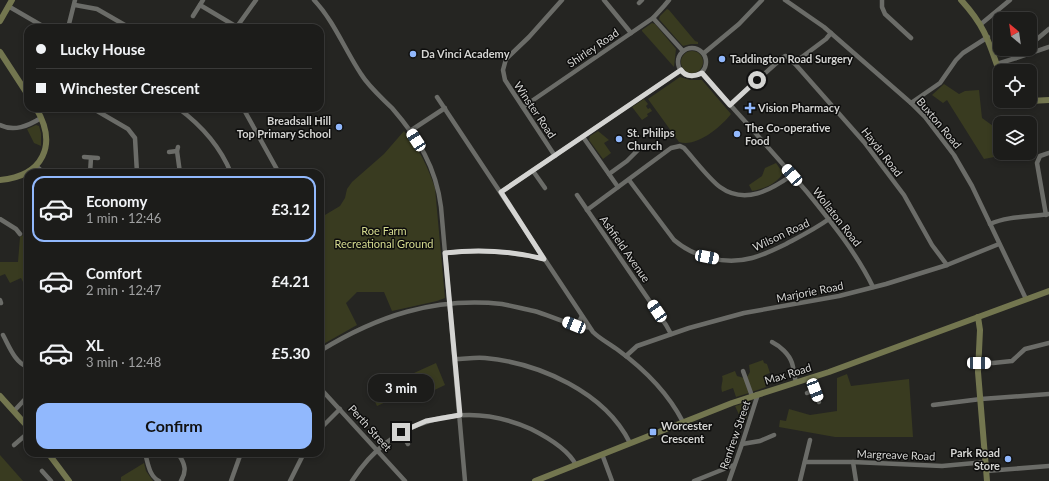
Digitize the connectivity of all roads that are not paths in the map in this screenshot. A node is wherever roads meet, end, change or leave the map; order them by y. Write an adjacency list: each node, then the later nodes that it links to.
1 (12, 0): 14 (street)
2 (256, 0): 22 (street)
3 (314, 0): 53 (street)
4 (562, 0): 45 (street, Winster Road)
5 (604, 0): 25 (street)
6 (669, 0): 16 (street, Shirley Road)
7 (762, 0): 33 (street)
8 (785, 0): 26 (street, Buxton Road)
9 (882, 0): 28 (street)
10 (961, 0): 23 (street)
11 (1010, 0): 23 (street)
12 (75, 2): 19 (street); 20 (street)
13 (201, 2): 15 (street); 21 (street)
14 (8, 6): 17 (street); 18 (street)
15 (193, 16)
16 (653, 18): 25 (street, Shirley Road); 31 (street)
17 (0, 21)
18 (39, 24)
19 (69, 24)
20 (123, 24)
21 (231, 24)
22 (240, 24)
23 (981, 24): 27 (street)
24 (1049, 29): 29 (street)
25 (631, 33): 45 (street, Shirley Road)
26 (831, 33): 35 (street); 43 (street, Buxton Road)
27 (988, 37): 36 (street); 43 (street)
28 (911, 38)
29 (1037, 39)
30 (1049, 47): 34 (street)
31 (683, 51): 33 (street); 37 (street)
32 (0, 52): 39 (street)
33 (704, 53): 38 (street)
34 (1016, 58): 36 (street)
35 (792, 61): 44 (street); 89 (street, Haydn Road)
36 (997, 64)
37 (681, 70): 38 (street); 54 (street)
38 (702, 73): 44 (street, Wollaton Road)
39 (24, 89)
40 (437, 97): 46 (street)
41 (1049, 100): 42 (street)
42 (1037, 101)
43 (911, 103): 84 (street, Buxton Road)
44 (730, 105): 73 (street, Wollaton Road)
45 (523, 107): 58 (street, Winster Road)
46 (445, 108): 53 (street); 78 (street)
47 (38, 112): 51 (street)
48 (99, 112): 66 (street)
49 (183, 112): 68 (street)
50 (245, 112): 69 (street)
51 (41, 118): 52 (street); 62 (street)
52 (0, 125)
53 (410, 131): 87 (street)
54 (583, 137): 58 (street); 72 (street)
55 (642, 146): 72 (street)
56 (169, 152): 67 (street)
57 (1049, 153): 81 (street)
58 (555, 156): 70 (street)
59 (84, 157): 60 (street)
60 (92, 158): 61 (street); 65 (street)
61 (98, 158)
62 (36, 166): 63 (street); 64 (street)
63 (32, 169)
64 (39, 169)
65 (91, 169)
66 (137, 169)
67 (180, 169)
68 (229, 169)
69 (277, 169)
70 (533, 171): 77 (street); 78 (street)
71 (24, 174): 74 (street)
72 (609, 174): 76 (street)
73 (792, 175): 75 (street); 83 (street, Wollaton Road)
74 (0, 180)
75 (629, 180): 76 (street); 83 (street, Wilson Road)
76 (618, 187): 80 (street)
77 (545, 188)
78 (501, 192): 88 (street)
79 (577, 195): 80 (street, Ashfield Avenue)
80 (587, 210): 98 (street, Ashfield Avenue)
81 (1047, 215): 84 (street)
82 (0, 219): 85 (street)
83 (829, 219): 90 (street, Wollaton Road)
84 (990, 224): 86 (street, Buxton Road)
85 (20, 234)
86 (999, 244): 89 (street, Marjorie Road); 92 (street, Buxton Road)
87 (445, 253): 88 (street); 93 (street)
88 (544, 259): 94 (street)
89 (947, 265): 90 (street, Marjorie Road)
90 (873, 287): 98 (street, Marjorie Road)
91 (1049, 291): 92 (street, Max Road)
92 (1026, 299): 95 (street, Max Road)
93 (450, 304): 96 (street); 102 (street); 104 (street)
94 (582, 316): 96 (street); 97 (street)
95 (978, 317): 105 (street); 108 (street, Max Road)
96 (574, 325): 97 (street)
97 (589, 327): 103 (street)
98 (670, 334): 103 (street, Marjorie Road)
99 (3, 335): 106 (street)
100 (772, 342): 109 (street)
101 (1049, 343): 105 (street)
102 (324, 348)
103 (626, 356): 124 (street)
104 (454, 359): 122 (street); 130 (street)
105 (979, 363): 116 (street)
106 (24, 365)
107 (743, 371): 114 (street)
108 (810, 378): 109 (street, Max Road); 110 (street)
109 (796, 382): 114 (street, Max Road)
110 (815, 390): 112 (street); 118 (street)
111 (324, 392): 120 (street, Perth Street)
112 (807, 393)
113 (1049, 394): 116 (street)
114 (754, 395): 124 (street, Max Road); 132 (street, Renfrew Street)
115 (0, 396): 121 (street)
116 (981, 399): 119 (street); 143 (street)
117 (24, 400): 121 (street)
118 (819, 402)
119 (933, 405)
120 (340, 408): 125 (street); 134 (street, Perth Street)
121 (14, 410): 123 (street)
122 (460, 415): 126 (street); 144 (street); 158 (street)
123 (24, 422)
124 (683, 422): 130 (street, Max Road)
125 (324, 425)
126 (401, 432): 131 (street); 134 (street)
127 (774, 435): 132 (street)
128 (24, 436): 133 (street)
129 (810, 440): 141 (street)
130 (630, 443): 135 (street, Max Road)
131 (408, 444)
132 (742, 444): 145 (street, Renfrew Street)
133 (14, 445)
134 (377, 450): 156 (street); 157 (street, Perth Street)
135 (602, 454): 144 (street, Max Road); 160 (street)
136 (54, 457): 151 (street)
137 (146, 457): 152 (street)
138 (180, 457): 153 (street)
139 (240, 457): 154 (street)
140 (302, 457): 155 (street)
141 (805, 462): 142 (street, Margreave Road); 163 (street)
142 (853, 462): 143 (street, Margreave Road); 164 (street)
143 (986, 462): 148 (street)
144 (576, 465): 159 (street, Max Road)
145 (734, 465): 161 (street); 162 (street, Renfrew Street)
146 (1049, 466): 148 (street)
147 (42, 471): 150 (street)
148 (986, 471): 165 (street)
149 (52, 474): 150 (street)
150 (49, 480)
151 (68, 481)
152 (159, 481)
153 (181, 481)
154 (231, 481)
155 (290, 481)
156 (352, 481)
157 (405, 481)
158 (465, 481)
159 (535, 481)
160 (612, 481)
161 (694, 481)
162 (729, 481)
163 (800, 481)
164 (856, 481)
165 (987, 481)

